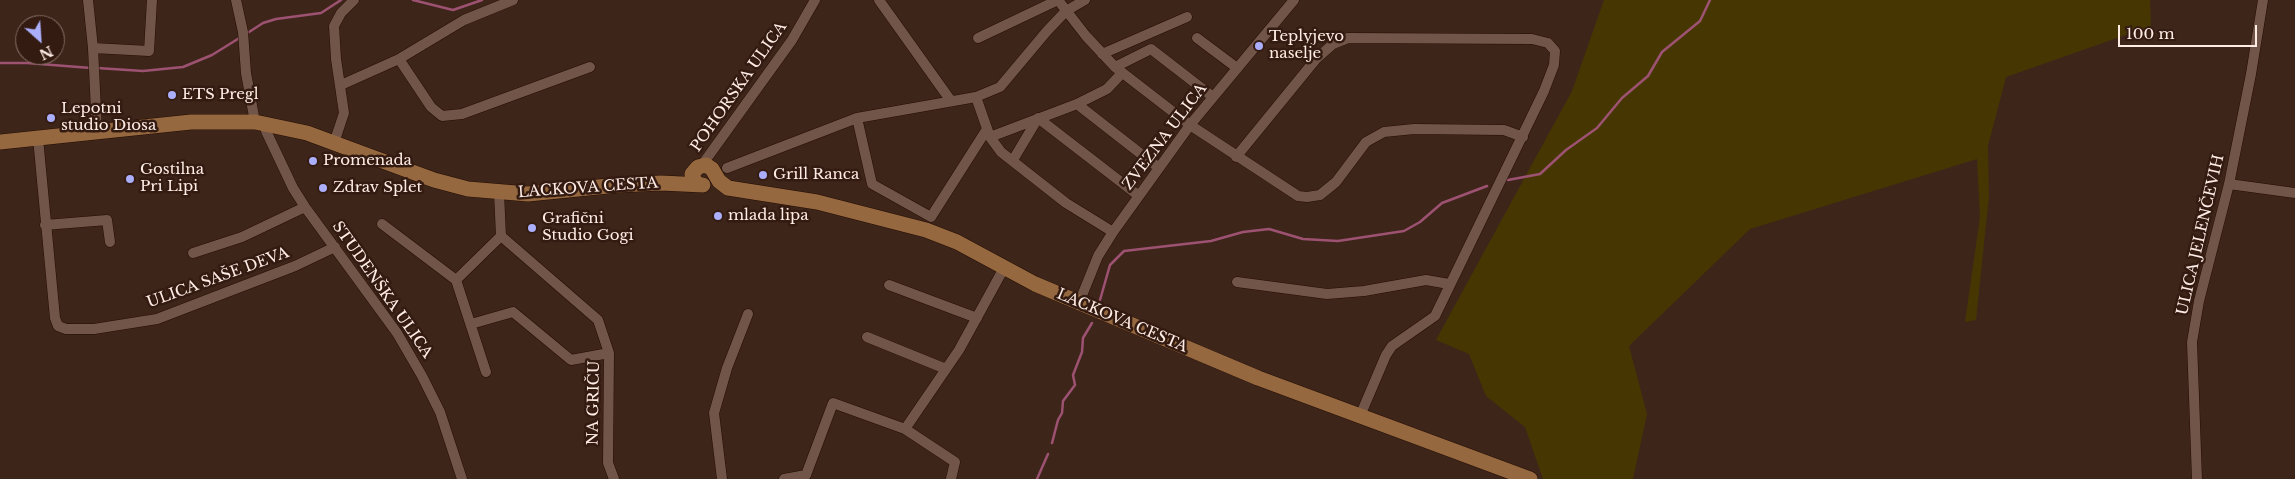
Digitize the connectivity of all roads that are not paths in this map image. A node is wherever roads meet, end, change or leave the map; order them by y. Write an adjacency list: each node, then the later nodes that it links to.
1 (88, 0): 16 (street)
2 (152, 0): 16 (street)
3 (236, 0): 29 (street, STUDENŠKA ULICA)
4 (354, 0): 22 (street)
5 (513, 0): 18 (street)
6 (815, 0): 40 (street, POHORSKA ULICA)
7 (879, 0): 25 (street)
8 (1058, 0): 12 (street); 14 (street)
9 (1085, 0): 12 (street)
10 (1294, 0): 20 (street, ZVEZNA ULICA)
11 (2263, 0): 41 (street, ULICA JELENČEVIH)
12 (1066, 11): 17 (street); 23 (street)
13 (1187, 17): 17 (street)
14 (978, 38)
15 (1198, 38): 20 (street)
16 (93, 48): 31 (street)
17 (1102, 54): 21 (street)
18 (399, 59): 19 (street); 22 (street)
19 (590, 67)
20 (1236, 68): 24 (street, ZVEZNA ULICA)
21 (1118, 70): 24 (street); 26 (street); 30 (street)
22 (341, 85): 36 (street)
23 (976, 97): 25 (street); 32 (street)
24 (1212, 97): 30 (street, ZVEZNA ULICA)
25 (951, 101): 27 (street)
26 (1077, 104): 28 (street); 39 (street)
27 (857, 118): 32 (street); 40 (street)
28 (1038, 118): 32 (street); 38 (street); 44 (street)
29 (260, 123): 31 (street, LACKOVA CESTA); 36 (street, LACKOVA CESTA); 45 (street, STUDENŠKA ULICA)
30 (1190, 126): 37 (street); 39 (street, ZVEZNA ULICA)
31 (97, 132): 33 (street, LACKOVA CESTA)
32 (988, 133): 38 (street)
33 (38, 138): 35 (street, LACKOVA CESTA); 47 (street, ULICA SAŠE DEVA)
34 (1522, 138): 37 (street); 37 (street); 56 (street)
35 (0, 142)
36 (334, 143): 42 (street, LACKOVA CESTA)
37 (1236, 157)
38 (1013, 160): 48 (street)
39 (1159, 168): 44 (street, ZVEZNA ULICA)
40 (708, 174): 42 (street, LACKOVA CESTA); 53 (street, LACKOVA CESTA)
41 (2229, 184): 43 (street); 74 (street, ULICA JELENČEVIH)
42 (499, 193): 49 (street)
43 (2295, 193)
44 (1138, 196): 48 (street, ZVEZNA ULICA)
45 (304, 207): 51 (street, STUDENŠKA ULICA); 52 (street)
46 (382, 224): 54 (street)
47 (45, 225): 50 (street); 51 (street, ULICA SAŠE DEVA)
48 (1113, 232): 58 (street, ZVEZNA ULICA)
49 (501, 236): 54 (street); 63 (street, NA GRIČU)
50 (110, 242)
51 (335, 247): 68 (street, STUDENŠKA ULICA)
52 (193, 253)
53 (1004, 268): 58 (street, LACKOVA CESTA); 60 (street)
54 (456, 280): 61 (street)
55 (1237, 282): 56 (street)
56 (1449, 284): 66 (street)
57 (889, 286): 60 (street)
58 (1079, 303): 66 (street, LACKOVA CESTA)
59 (748, 314): 70 (street)
60 (977, 318): 64 (street)
61 (471, 324): 63 (street); 65 (street)
62 (867, 337): 64 (street)
63 (609, 353): 69 (street, NA GRIČU)
64 (946, 368): 67 (street)
65 (486, 372)
66 (1360, 416): 73 (street, LACKOVA CESTA)
67 (905, 429): 71 (street); 72 (street)
68 (462, 479)
69 (614, 479)
70 (722, 479)
71 (784, 479)
72 (951, 479)
73 (1530, 479)
74 (2197, 479)

